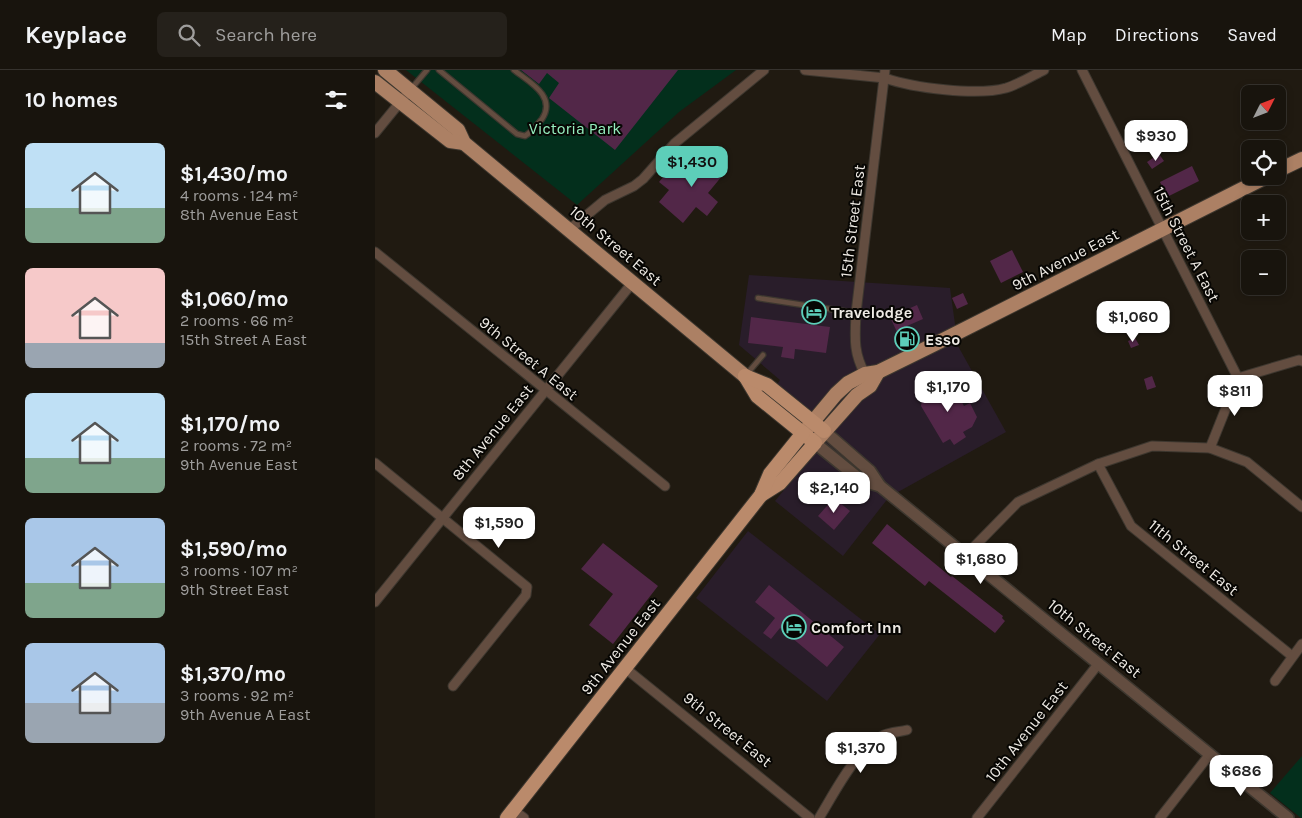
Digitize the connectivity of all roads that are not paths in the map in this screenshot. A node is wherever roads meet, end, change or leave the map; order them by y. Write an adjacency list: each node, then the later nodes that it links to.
1 (385, 70): 11 (main road, 10th Street East)
2 (427, 70): 11 (lane)
3 (439, 70): 4 (lane)
4 (514, 70)
5 (764, 70): 19 (street)
6 (805, 70): 9 (street)
7 (1044, 70): 9 (street)
8 (1082, 70): 18 (street, 15th Street A East)
9 (885, 74): 23 (street, 15th Street East)
10 (375, 82): 12 (main road, 10th Street East)
11 (410, 90): 12 (street); 14 (main road, 10th Street East)
12 (400, 102): 13 (street); 14 (main road, 10th Street East)
13 (375, 133)
14 (464, 143): 19 (main road, 10th Street East)
15 (1302, 159): 16 (main road)
16 (1286, 167)
17 (1250, 185): 18 (main road, 9th Avenue East)
18 (1163, 228): 26 (main road, 9th Avenue East); 28 (street, 15th Street A East)
19 (570, 229): 21 (main road, 10th Street East)
20 (375, 252): 29 (street, 9th Street A East)
21 (633, 282): 27 (main road, 10th Street East); 29 (street, 8th Avenue East)
22 (758, 298): 23 (lane)
23 (856, 313): 26 (street, 15th Street East)
24 (763, 355): 27 (lane)
25 (1302, 361): 28 (street)
26 (872, 373): 30 (main road, 9th Avenue East); 31 (main road, 9th Avenue East)
27 (745, 376): 30 (highway, 10th Street East); 32 (highway, 10th Street East)
28 (1238, 378): 34 (street)
29 (545, 390): 37 (street, 9th Street A East); 41 (street, 8th Avenue East)
30 (812, 422): 31 (highway, 10th Street East); 32 (main road, 9th Avenue East)
31 (824, 431): 33 (main road); 38 (street, 10th Street East)
32 (803, 433): 33 (highway, 10th Street East); 39 (highway, 9th Avenue East)
33 (815, 443): 38 (street, 10th Street East); 39 (highway, 9th Avenue East)
34 (1211, 448): 36 (street); 40 (street)
35 (375, 464): 41 (street)
36 (1098, 464): 42 (street); 45 (street, 11th Street East)
37 (665, 486)
38 (880, 486): 42 (street, 10th Street East)
39 (761, 495): 47 (highway, 9th Avenue East)
40 (1302, 506)
41 (442, 518): 43 (street, 8th Avenue East); 49 (street)
42 (965, 556): 46 (street, 10th Street East)
43 (375, 602)
44 (1302, 644): 45 (street)
45 (1292, 656): 48 (street)
46 (1099, 663): 51 (street, 10th Street East); 55 (street, 10th Avenue East)
47 (625, 668): 52 (highway, 9th Avenue East); 53 (street, 9th Street East)
48 (1275, 681)
49 (453, 686)
50 (907, 730): 54 (street)
51 (1210, 754): 56 (street); 57 (street, 10th Street East)
52 (515, 815)
53 (810, 818)
54 (819, 818)
55 (977, 818)
56 (1160, 818)
57 (1288, 818)

